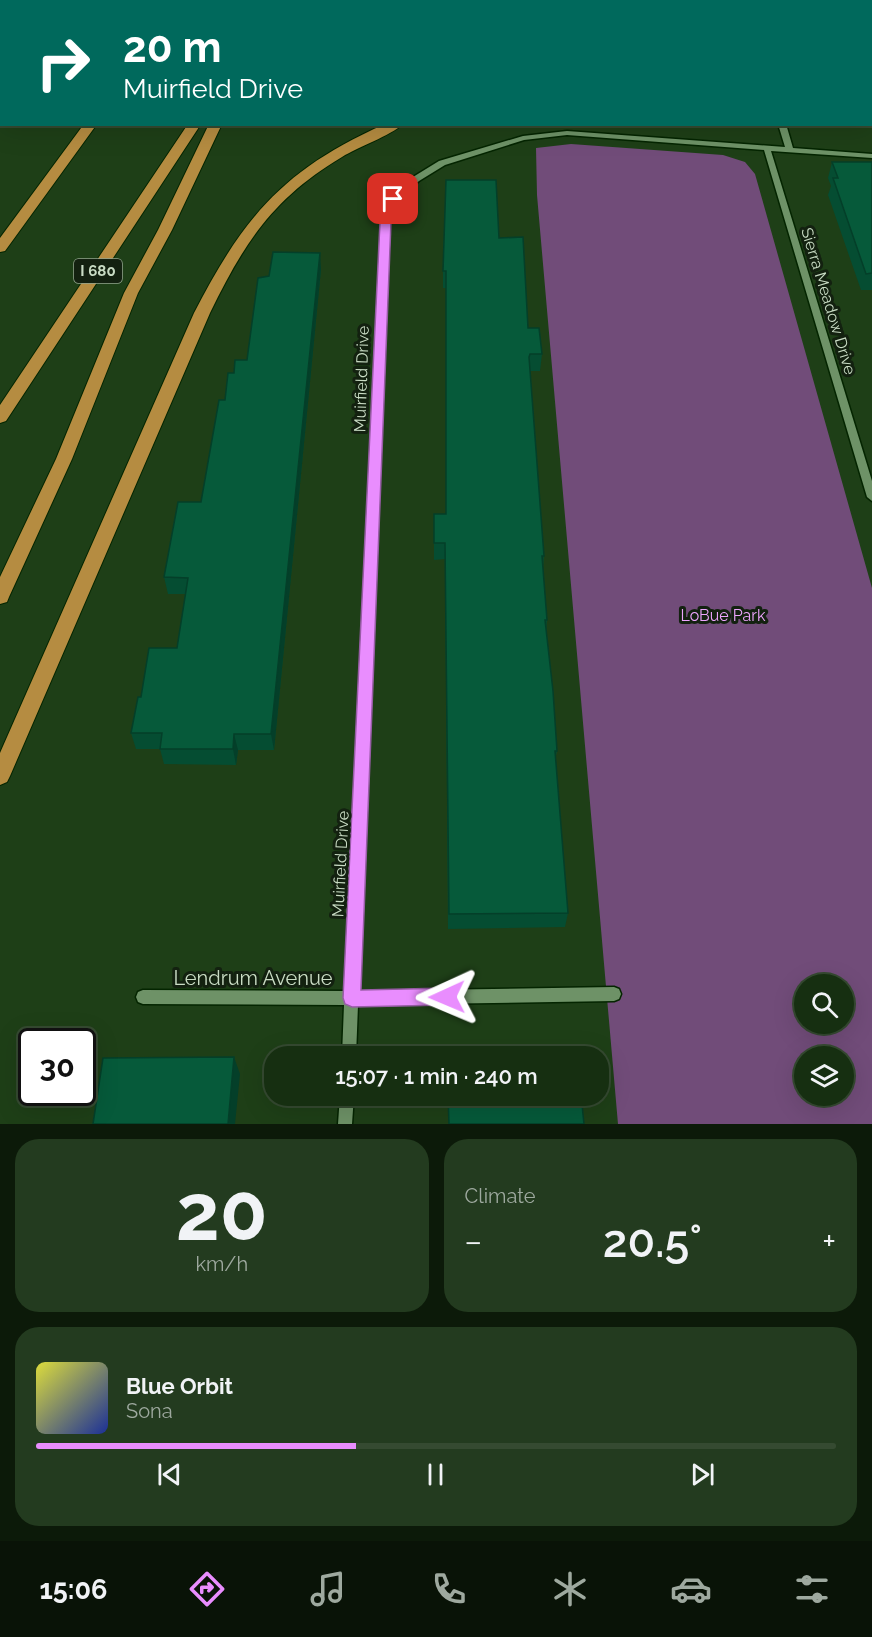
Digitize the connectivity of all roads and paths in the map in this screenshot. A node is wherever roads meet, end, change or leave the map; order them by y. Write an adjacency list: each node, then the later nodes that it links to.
1 (90, 126): 9 (highway)
2 (194, 126): 10 (highway, I 680)
3 (215, 126): 12 (highway)
4 (393, 126): 13 (highway)
5 (783, 126): 7 (street)
6 (767, 149): 7 (street, Muirfield Drive); 11 (street, Sierra Meadow Drive); 16 (street, Muirfield Drive)
7 (790, 150): 8 (street, Muirfield Drive)
8 (872, 156)
9 (0, 248)
10 (0, 417)
11 (872, 497)
12 (0, 597)
13 (0, 776)
14 (614, 994): 16 (street, Lendrum Avenue)
15 (143, 998): 16 (street, Lendrum Avenue)
16 (352, 998): 17 (street, Muirfield Drive)
17 (350, 1046)
18 (346, 1106): 19 (street)
19 (345, 1124)

